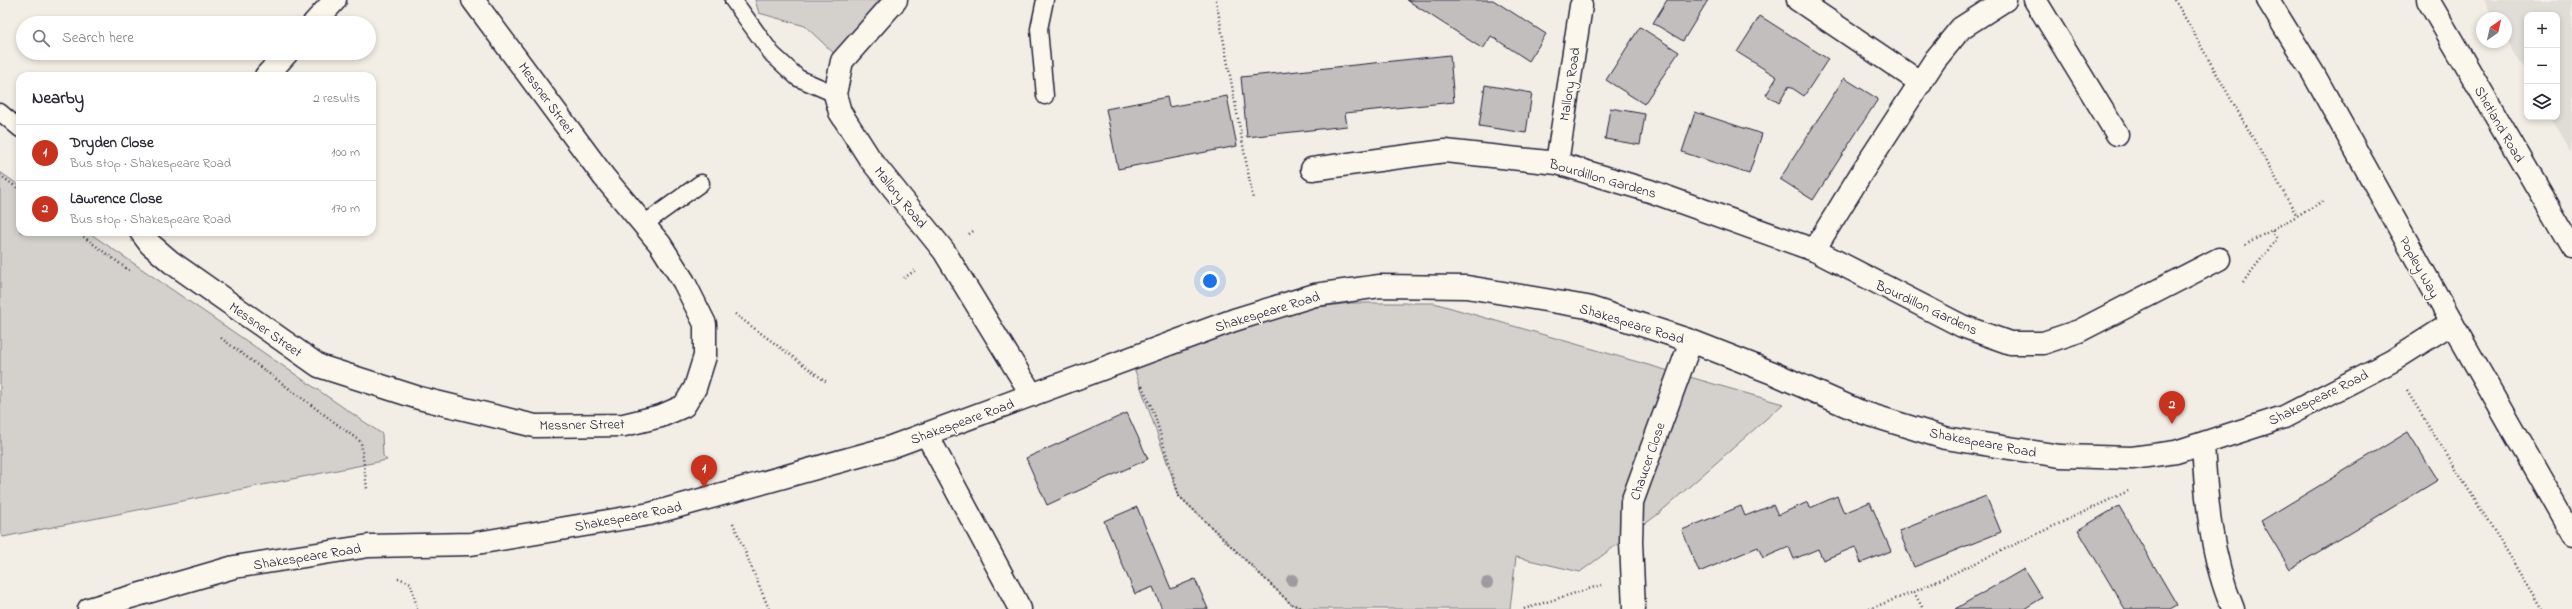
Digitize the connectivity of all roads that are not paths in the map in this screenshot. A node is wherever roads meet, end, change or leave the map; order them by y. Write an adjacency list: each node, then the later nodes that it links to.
1 (335, 0): 12 (street)
2 (473, 0): 24 (street, Messner Street)
3 (733, 0): 16 (lane)
4 (896, 0): 16 (street, Mallory Road)
5 (1045, 0): 17 (lane)
6 (1798, 0): 15 (street)
7 (2005, 0): 15 (street)
8 (2035, 0): 20 (street)
9 (2268, 0): 29 (street, Popley Way)
10 (2428, 0): 26 (street, Shetland Road)
11 (1582, 2): 21 (street, Mallory Road)
12 (320, 16)
13 (281, 60): 14 (street)
14 (270, 72)
15 (1921, 82): 27 (street)
16 (835, 94): 31 (street, Mallory Road)
17 (1045, 96)
18 (0, 112): 19 (lane)
19 (16, 126)
20 (2117, 134)
21 (1557, 163): 22 (street, Bourdillon Gardens); 27 (street, Bourdillon Gardens)
22 (1312, 169)
23 (701, 183): 24 (lane)
24 (644, 224): 25 (street, Messner Street)
25 (144, 236)
26 (2572, 247)
27 (1814, 250): 28 (street, Bourdillon Gardens)
28 (2219, 259)
29 (2452, 323): 33 (street, Shakespeare Road); 34 (street, Popley Way)
30 (1691, 341): 31 (street, Shakespeare Road); 33 (street, Shakespeare Road); 37 (street, Chaucer Close)
31 (1032, 395): 32 (street, Shakespeare Road)
32 (927, 435): 35 (street, Shakespeare Road); 36 (street)
33 (2203, 444): 38 (street)
34 (2572, 534)
35 (89, 609)
36 (1020, 609)
37 (1634, 609)
38 (2233, 609)

